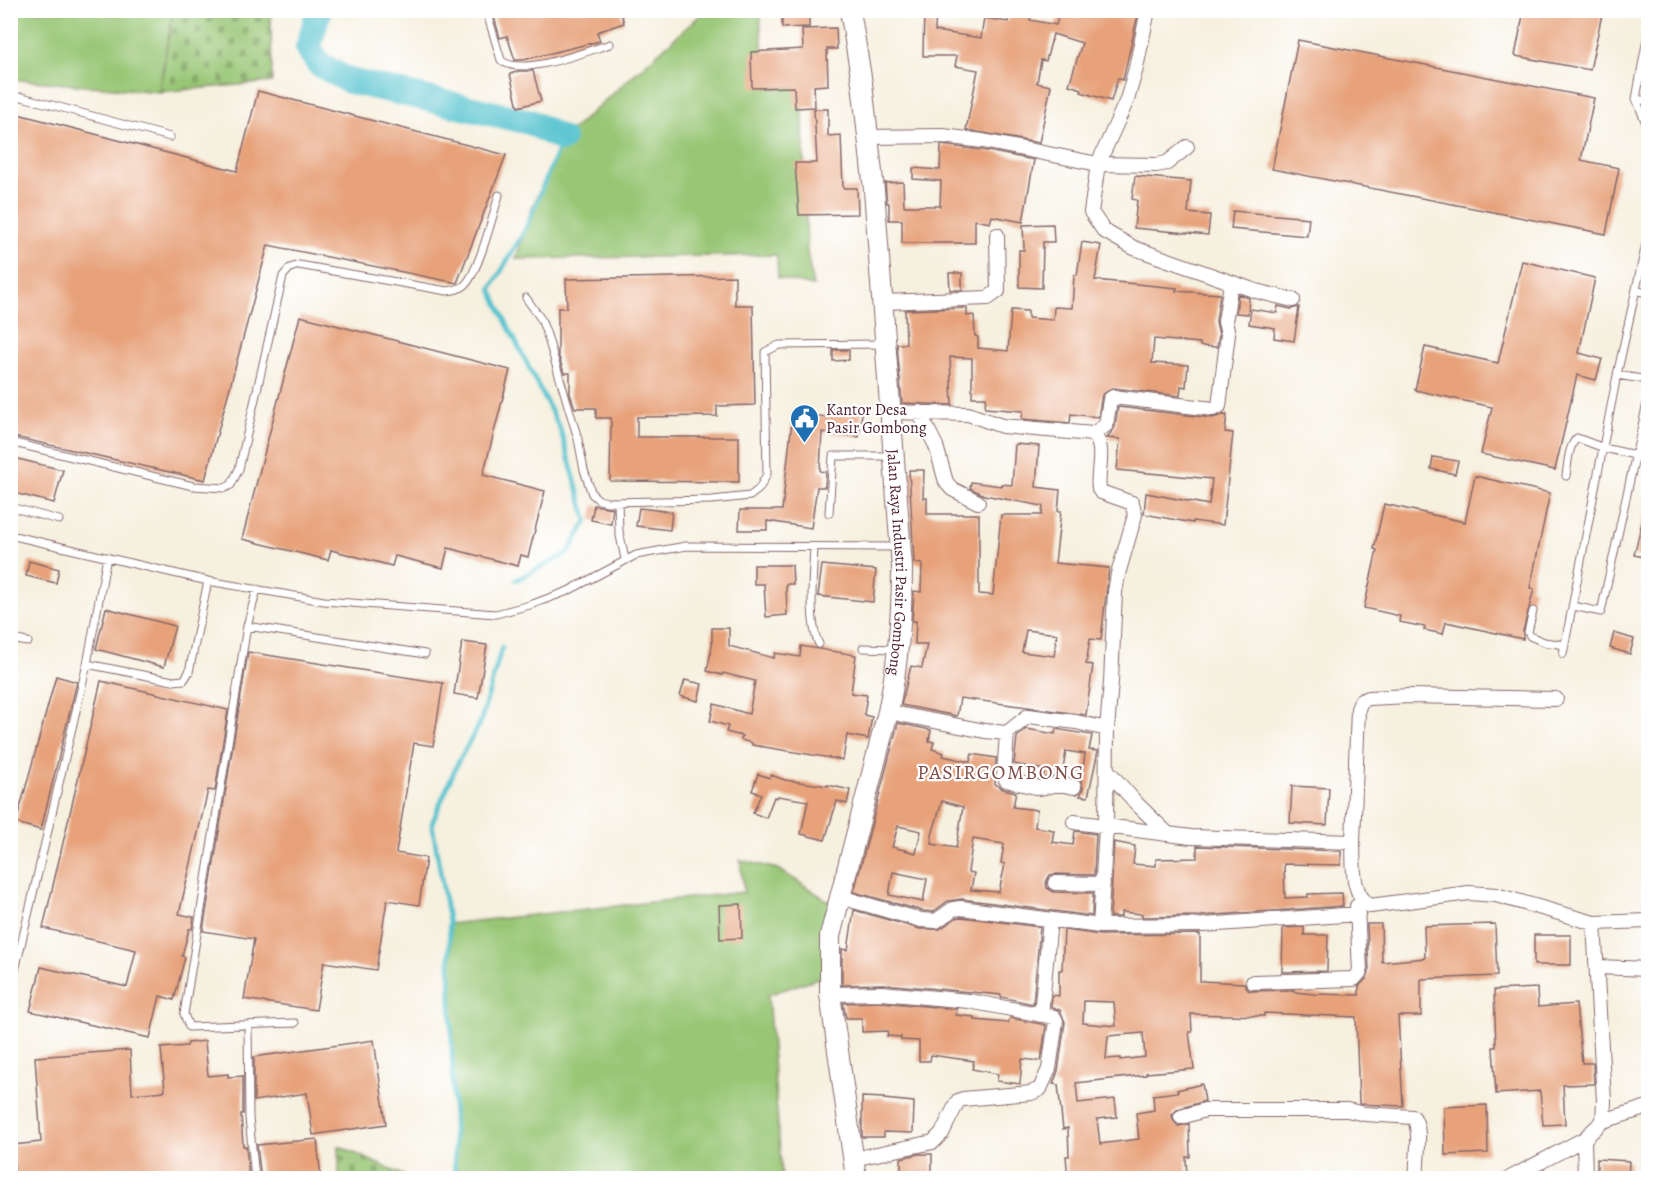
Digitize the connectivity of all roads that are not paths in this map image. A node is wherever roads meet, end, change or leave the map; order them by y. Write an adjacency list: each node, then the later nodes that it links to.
1 (486, 10): 5 (lane)
2 (850, 10): 11 (main road, Jalan Raya Industri Pasir Gombong)
3 (1148, 10): 13 (street)
4 (1648, 33): 7 (lane)
5 (610, 44)
6 (10, 99): 10 (lane)
7 (1636, 99): 8 (lane); 9 (lane)
8 (1648, 101)
9 (1648, 128)
10 (170, 137)
11 (869, 137): 13 (street); 22 (main road, Jalan Raya Industri Pasir Gombong)
12 (1187, 147): 13 (street)
13 (1098, 164): 17 (street)
14 (499, 195): 30 (lane)
15 (998, 235): 22 (street)
16 (1648, 235): 18 (lane)
17 (1231, 283): 21 (street); 29 (street)
18 (1638, 291): 19 (lane); 24 (lane)
19 (1648, 293)
20 (526, 298): 36 (lane)
21 (1293, 300)
22 (883, 302): 23 (main road, Jalan Raya Industri Pasir Gombong)
23 (886, 344): 27 (main road, Jalan Raya Industri Pasir Gombong); 36 (lane)
24 (1617, 375): 25 (lane); 31 (lane)
25 (1648, 376)
26 (1647, 403): 32 (lane)
27 (891, 412): 28 (street); 33 (main road, Jalan Raya Industri Pasir Gombong)
28 (919, 412): 29 (street); 37 (street)
29 (1093, 434): 62 (street)
30 (10, 442)
31 (1604, 448): 32 (lane); 35 (lane); 48 (lane)
32 (1635, 455): 34 (lane); 48 (lane)
33 (894, 456): 39 (lane); 43 (main road, Jalan Raya Industri Pasir Gombong)
34 (1648, 458)
35 (1566, 476)
36 (618, 502): 45 (lane)
37 (978, 502)
38 (10, 507): 40 (lane)
39 (829, 513)
40 (59, 520)
41 (10, 535): 44 (lane)
42 (814, 547): 43 (lane); 45 (lane); 53 (lane)
43 (900, 547): 56 (main road, Jalan Raya Industri Pasir Gombong)
44 (107, 557): 46 (lane); 59 (lane)
45 (625, 559): 47 (lane)
46 (208, 581): 47 (lane); 59 (lane)
47 (257, 589): 50 (lane)
48 (1573, 606): 54 (lane)
49 (1533, 611): 54 (lane)
50 (247, 626): 57 (lane); 86 (lane)
51 (10, 639): 52 (lane)
52 (28, 642)
53 (819, 644)
54 (1565, 645): 58 (lane)
55 (863, 648): 56 (lane)
56 (898, 649): 61 (main road, Jalan Raya Industri Pasir Gombong)
57 (425, 654)
58 (1563, 654)
59 (87, 664): 82 (lane)
60 (1556, 699): 69 (street)
61 (888, 712): 63 (street); 72 (main road, Jalan Raya Industri Pasir Gombong)
62 (1107, 729): 63 (street); 64 (street)
63 (1007, 733): 65 (street)
64 (1107, 770): 67 (street); 68 (street)
65 (1074, 787)
66 (1074, 822): 67 (street)
67 (1106, 827): 68 (street); 71 (street)
68 (1168, 834): 69 (street)
69 (1353, 842): 73 (street)
70 (1055, 883): 71 (street)
71 (1103, 884): 78 (street)
72 (840, 897): 75 (street); 83 (main road, Jalan Raya Industri Pasir Gombong)
73 (1362, 901): 74 (street); 77 (street)
74 (1358, 914): 78 (street); 81 (street)
75 (1050, 920): 78 (street); 84 (street)
76 (1648, 921): 77 (street)
77 (1594, 923): 79 (street)
78 (1100, 926)
79 (1598, 967): 80 (street); 89 (street)
80 (1648, 969)
81 (1253, 982)
82 (10, 992)
83 (830, 994): 84 (street); 91 (main road, Jalan Raya Industri Pasir Gombong)
84 (1041, 1015): 91 (street)
85 (295, 1023): 86 (lane)
86 (248, 1025): 92 (lane)
87 (1648, 1107): 89 (street)
88 (1181, 1117): 93 (street)
89 (1602, 1121): 90 (street)
90 (1584, 1139): 94 (street); 95 (street)
91 (855, 1169)
92 (255, 1179)
93 (1417, 1179)
94 (1510, 1179)
95 (1585, 1179)

